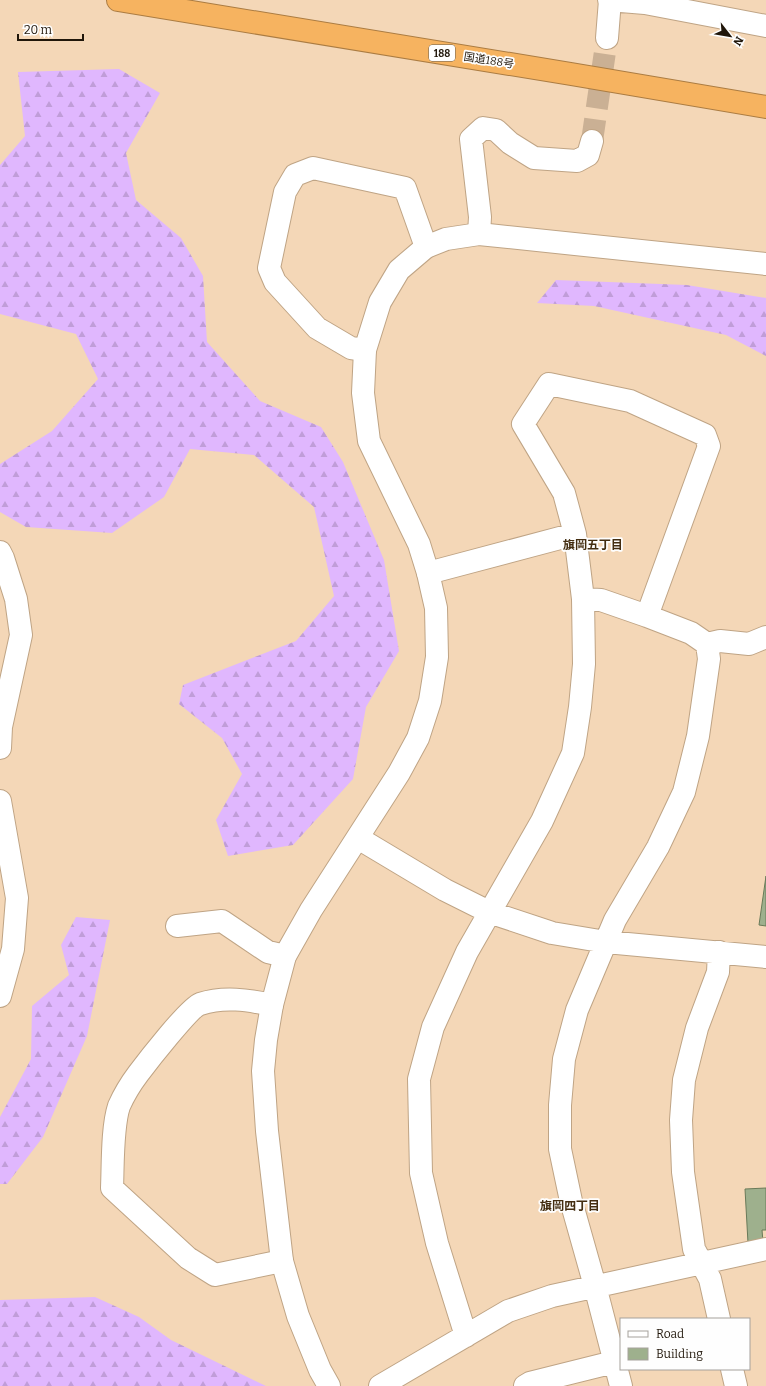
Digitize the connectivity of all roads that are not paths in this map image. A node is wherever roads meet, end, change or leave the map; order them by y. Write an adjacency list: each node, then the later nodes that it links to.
1 (118, 0): 5 (highway, 国道188号 / 188)
2 (610, 0): 3 (street); 4 (street)
3 (766, 26)
4 (607, 38)
5 (766, 107)
6 (592, 141): 7 (street)
7 (479, 234): 8 (street); 9 (street)
8 (426, 247): 10 (street); 10 (street)
9 (766, 264)
10 (365, 350): 13 (street)
11 (575, 534): 13 (street); 14 (street); 15 (street)
12 (0, 552): 18 (street)
13 (428, 573): 20 (street)
14 (583, 599): 15 (street); 21 (street)
15 (647, 616): 17 (street)
16 (766, 637): 17 (street)
17 (707, 644): 23 (street)
18 (0, 748)
19 (0, 801): 27 (street)
20 (358, 838): 21 (street); 25 (street)
21 (489, 912): 23 (street); 34 (street)
22 (177, 926): 25 (street)
23 (606, 942): 24 (street); 32 (street)
24 (720, 952): 26 (street); 31 (street)
25 (285, 956): 28 (street)
26 (766, 956)
27 (0, 996)
28 (272, 1005): 30 (street); 30 (street)
29 (766, 1249): 31 (street)
30 (282, 1261): 37 (street)
31 (701, 1263): 32 (street); 33 (street)
32 (595, 1286): 34 (street); 35 (street)
33 (719, 1318)
34 (466, 1336): 38 (street)
35 (614, 1362): 39 (street); 40 (street)
36 (732, 1370): 41 (street)
37 (329, 1386)
38 (380, 1386)
39 (525, 1386)
40 (621, 1386)
41 (736, 1386)

